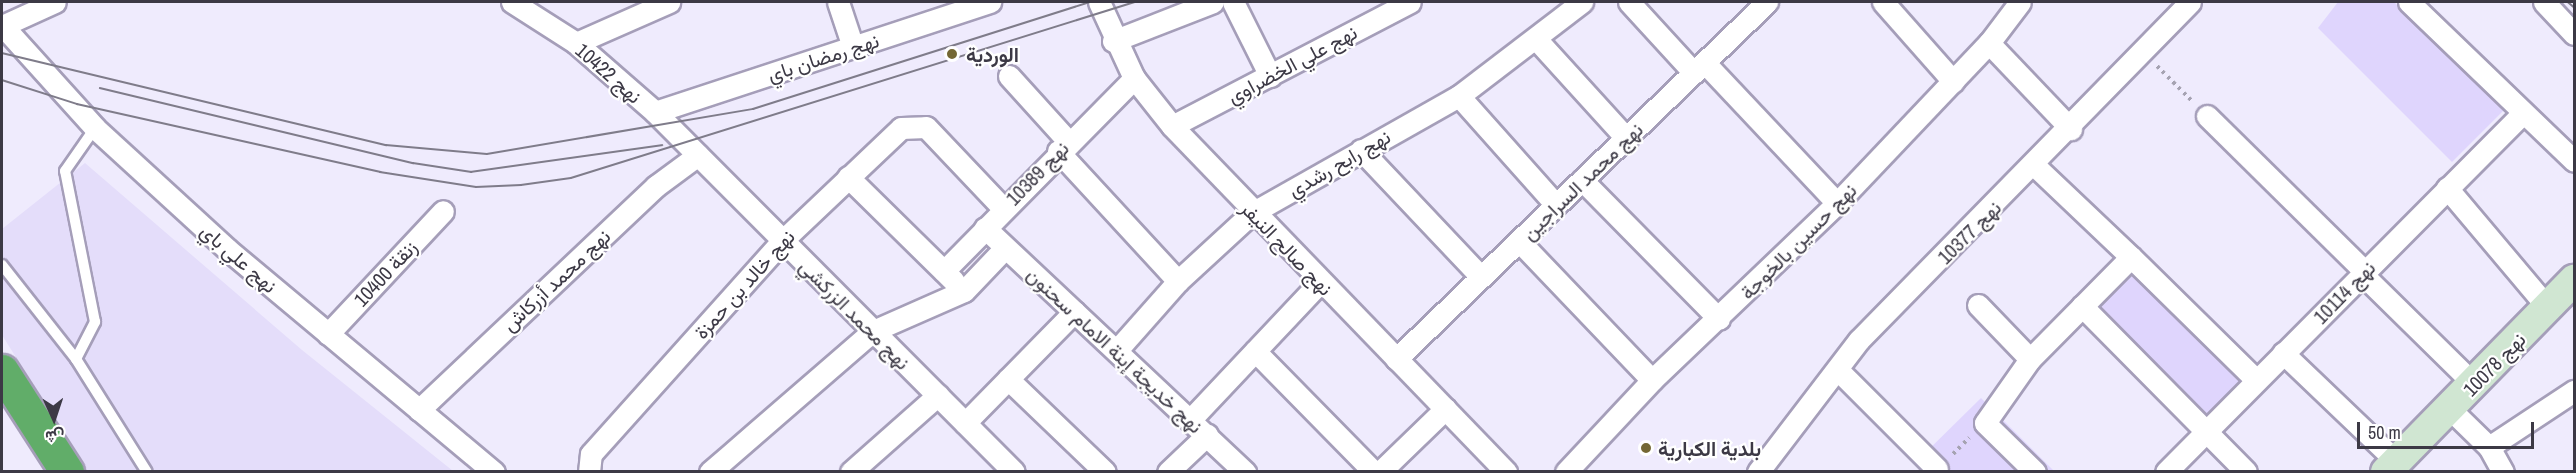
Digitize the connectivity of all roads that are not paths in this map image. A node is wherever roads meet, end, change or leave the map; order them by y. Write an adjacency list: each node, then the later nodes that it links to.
1 (55, 2): 19 (street)
2 (512, 2): 23 (street, نهج 10422)
3 (669, 2): 23 (street)
4 (838, 2): 25 (street)
5 (990, 2): 25 (street, نهج رمضان باي)
6 (1099, 2): 22 (street, نهج صالح النيفر)
7 (1214, 2): 22 (street)
8 (1233, 2): 28 (street)
9 (1410, 2): 28 (street, نهج علي الخضراوي)
10 (1582, 2): 18 (street, نهج رابح رشدي)
11 (1629, 2): 26 (street)
12 (1767, 2): 26 (street, نهج محمد السراجين)
13 (1883, 2): 30 (street)
14 (2020, 2): 24 (street, نهج حسين بالخوجة)
15 (2190, 2): 37 (street, نهج 10377)
16 (2409, 2): 33 (street)
17 (2544, 2): 20 (street)
18 (1558, 10): 21 (street, نهج رابح رشدي)
19 (2, 25): 36 (street, نهج علي باي)
20 (2574, 34)
21 (1537, 40): 31 (street, نهج رابح رشدي); 38 (street)
22 (1113, 41): 29 (street, نهج صالح النيفر)
23 (576, 43): 32 (street, نهج 10422)
24 (1989, 43): 30 (street, نهج حسين بالخوجة); 37 (street)
25 (853, 47): 32 (street, نهج رمضان باي)
26 (1700, 68): 38 (street, نهج محمد السراجين); 47 (street)
27 (1009, 75): 39 (street)
28 (1270, 76): 35 (street, نهج علي الخضراوي)
29 (1134, 78): 35 (street, نهج صالح النيفر); 39 (street, نهج 10389)
30 (1953, 81): 47 (street, نهج حسين بالخوجة)
31 (1459, 96): 40 (street, نهج رابح رشدي); 48 (street)
32 (655, 112): 41 (street, نهج 10422)
33 (2523, 113): 42 (street); 46 (street, نهج 10114)
34 (2207, 116): 59 (street)
35 (1172, 126): 51 (street, نهج صالح النيفر)
36 (95, 128): 71 (street, نهج علي باي); 75 (lane)
37 (2071, 129): 43 (street, نهج 10377)
38 (1627, 139): 45 (street, نهج محمد السراجين)
39 (1063, 146): 49 (street, نهج 10389); 62 (street)
40 (1361, 150): 51 (street, نهج رابح رشدي); 60 (street)
41 (698, 155): 53 (street, نهج محمد الزركشي); 87 (street, نهج محمد أزركاش)
42 (2574, 161)
43 (2035, 166): 56 (street); 79 (street, نهج 10377)
44 (848, 177): 49 (street, نهج خالد بن حمزة); 53 (street, نهج خالد بن حمزة); 58 (street)
45 (1582, 180): 48 (street, نهج محمد السراجين); 69 (street)
46 (2447, 188): 59 (street, نهج 10114); 67 (street)
47 (1838, 203): 69 (street, نهج حسين بالخوجة)
48 (1556, 205): 54 (street, نهج محمد السراجين)
49 (1003, 208): 52 (street, نهج 10389)
50 (442, 211): 71 (street, زنقة 10400)
51 (1252, 213): 62 (street, نهج رابح رشدي); 63 (street, نهج صالح النيفر)
52 (985, 228): 55 (street, نهج خديجة إبنة الامام سحنون); 58 (street, نهج 10389)
53 (782, 241): 70 (street, نهج محمد الزركشي); 99 (street, نهج خالد بن حمزة)
54 (1519, 241): 60 (street, نهج محمد السراجين); 82 (street)
55 (1005, 248): 64 (street); 68 (street, نهج خديجة إبنة الامام سحنون)
56 (2131, 257): 66 (street); 80 (street)
57 (2, 266): 75 (lane)
58 (944, 271): 64 (street)
59 (2362, 272): 74 (street, نهج 10114); 83 (street)
60 (1481, 277): 76 (street, نهج محمد السراجين)
61 (2574, 280): 67 (street, نهج 10078)
62 (1178, 281): 72 (street, نهج رابح رشدي)
63 (1320, 282): 73 (street); 76 (street, نهج صالح النيفر)
64 (964, 291): 70 (street)
65 (1978, 305): 77 (street)
66 (2082, 306): 77 (street); 91 (street)
67 (2547, 308): 83 (street, نهج 10078)
68 (1074, 312): 72 (street, نهج خديجة إبنة الامام سحنون); 81 (street)
69 (1719, 319): 82 (street, نهج حسين بالخوجة)
70 (873, 331): 85 (street, نهج محمد الزركشي); 100 (street)
71 (327, 334): 87 (street, نهج علي باي)
72 (1117, 350): 89 (street, نهج خديجة إبنة الامام سحنون)
73 (1255, 351): 89 (street); 106 (street)
74 (2283, 353): 80 (street, نهج 10114); 94 (street)
75 (76, 359): 97 (lane)
76 (1396, 359): 86 (street, نهج صالح النيفر)
77 (2030, 359): 111 (street)
78 (2, 371): 96 (highway)
79 (1840, 372): 95 (street); 110 (street, نهج 10377)
80 (2254, 378): 91 (street, نهج 10114)
81 (1008, 379): 90 (street); 103 (street)
82 (1652, 380): 109 (street, نهج حسين بالخوجة)
83 (2475, 384): 88 (street, نهج 10078)
84 (2574, 391): 93 (street)
85 (938, 395): 90 (street, نهج محمد الزركشي); 101 (street)
86 (1445, 409): 107 (street); 108 (street, نهج صالح النيفر)
87 (419, 410): 98 (street, نهج علي باي)
88 (2451, 410): 93 (street); 94 (street, نهج 10078)
89 (1191, 419): 92 (street, نهج خديجة إبنة الامام سحنون)
90 (965, 423): 102 (street, نهج محمد الزركشي)
91 (2208, 428): 112 (street, نهج 10114); 113 (street)
92 (1207, 435): 104 (street); 105 (street, نهج خديجة إبنة الامام سحنون)
93 (2489, 447): 114 (street)
94 (2391, 466)
95 (1937, 469)
96 (67, 471)
97 (147, 471)
98 (494, 471)
99 (589, 471)
100 (710, 471)
101 (851, 471)
102 (1014, 471)
103 (1104, 471)
104 (1168, 471)
105 (1245, 471)
106 (1374, 471)
107 (1380, 471)
108 (1506, 471)
109 (1566, 471)
110 (1758, 471)
111 (2035, 471)
112 (2166, 471)
113 (2246, 471)
114 (2503, 471)

